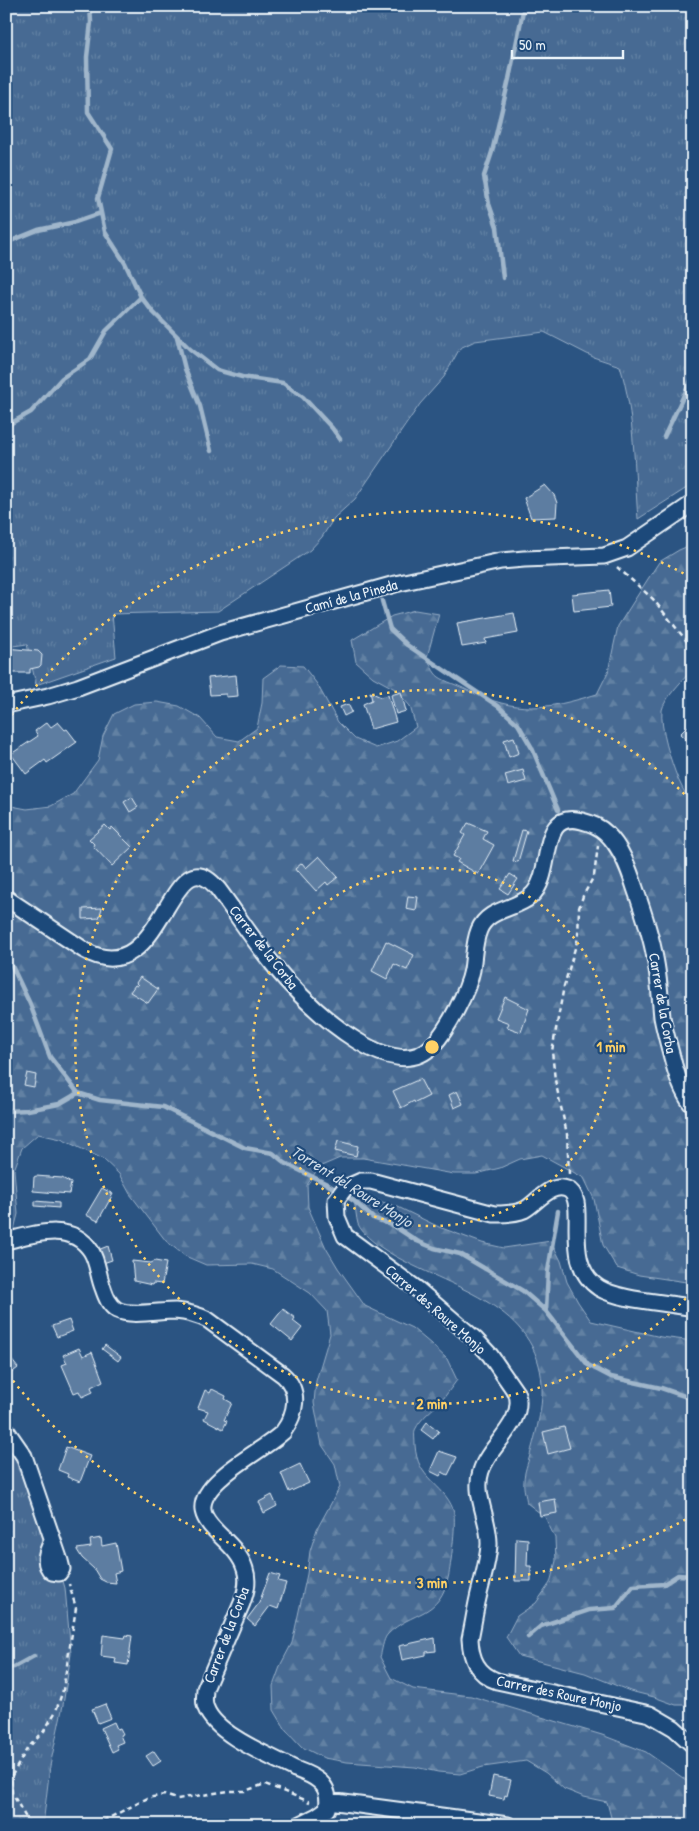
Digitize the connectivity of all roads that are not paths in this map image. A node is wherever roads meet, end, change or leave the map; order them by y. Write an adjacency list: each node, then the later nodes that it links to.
1 (693, 503): 2 (street, Camí de la Pineda)
2 (6, 705)
3 (6, 898): 4 (street, Carrer de la Corba)
4 (693, 1106)
5 (6, 1241): 10 (street, Carrer de la Corba)
6 (693, 1308): 9 (street, Carrer des Roure Monjo)
7 (6, 1430): 8 (street)
8 (62, 1569)
9 (693, 1745)
10 (328, 1803): 11 (street); 12 (street)
11 (299, 1825)
12 (508, 1825)

